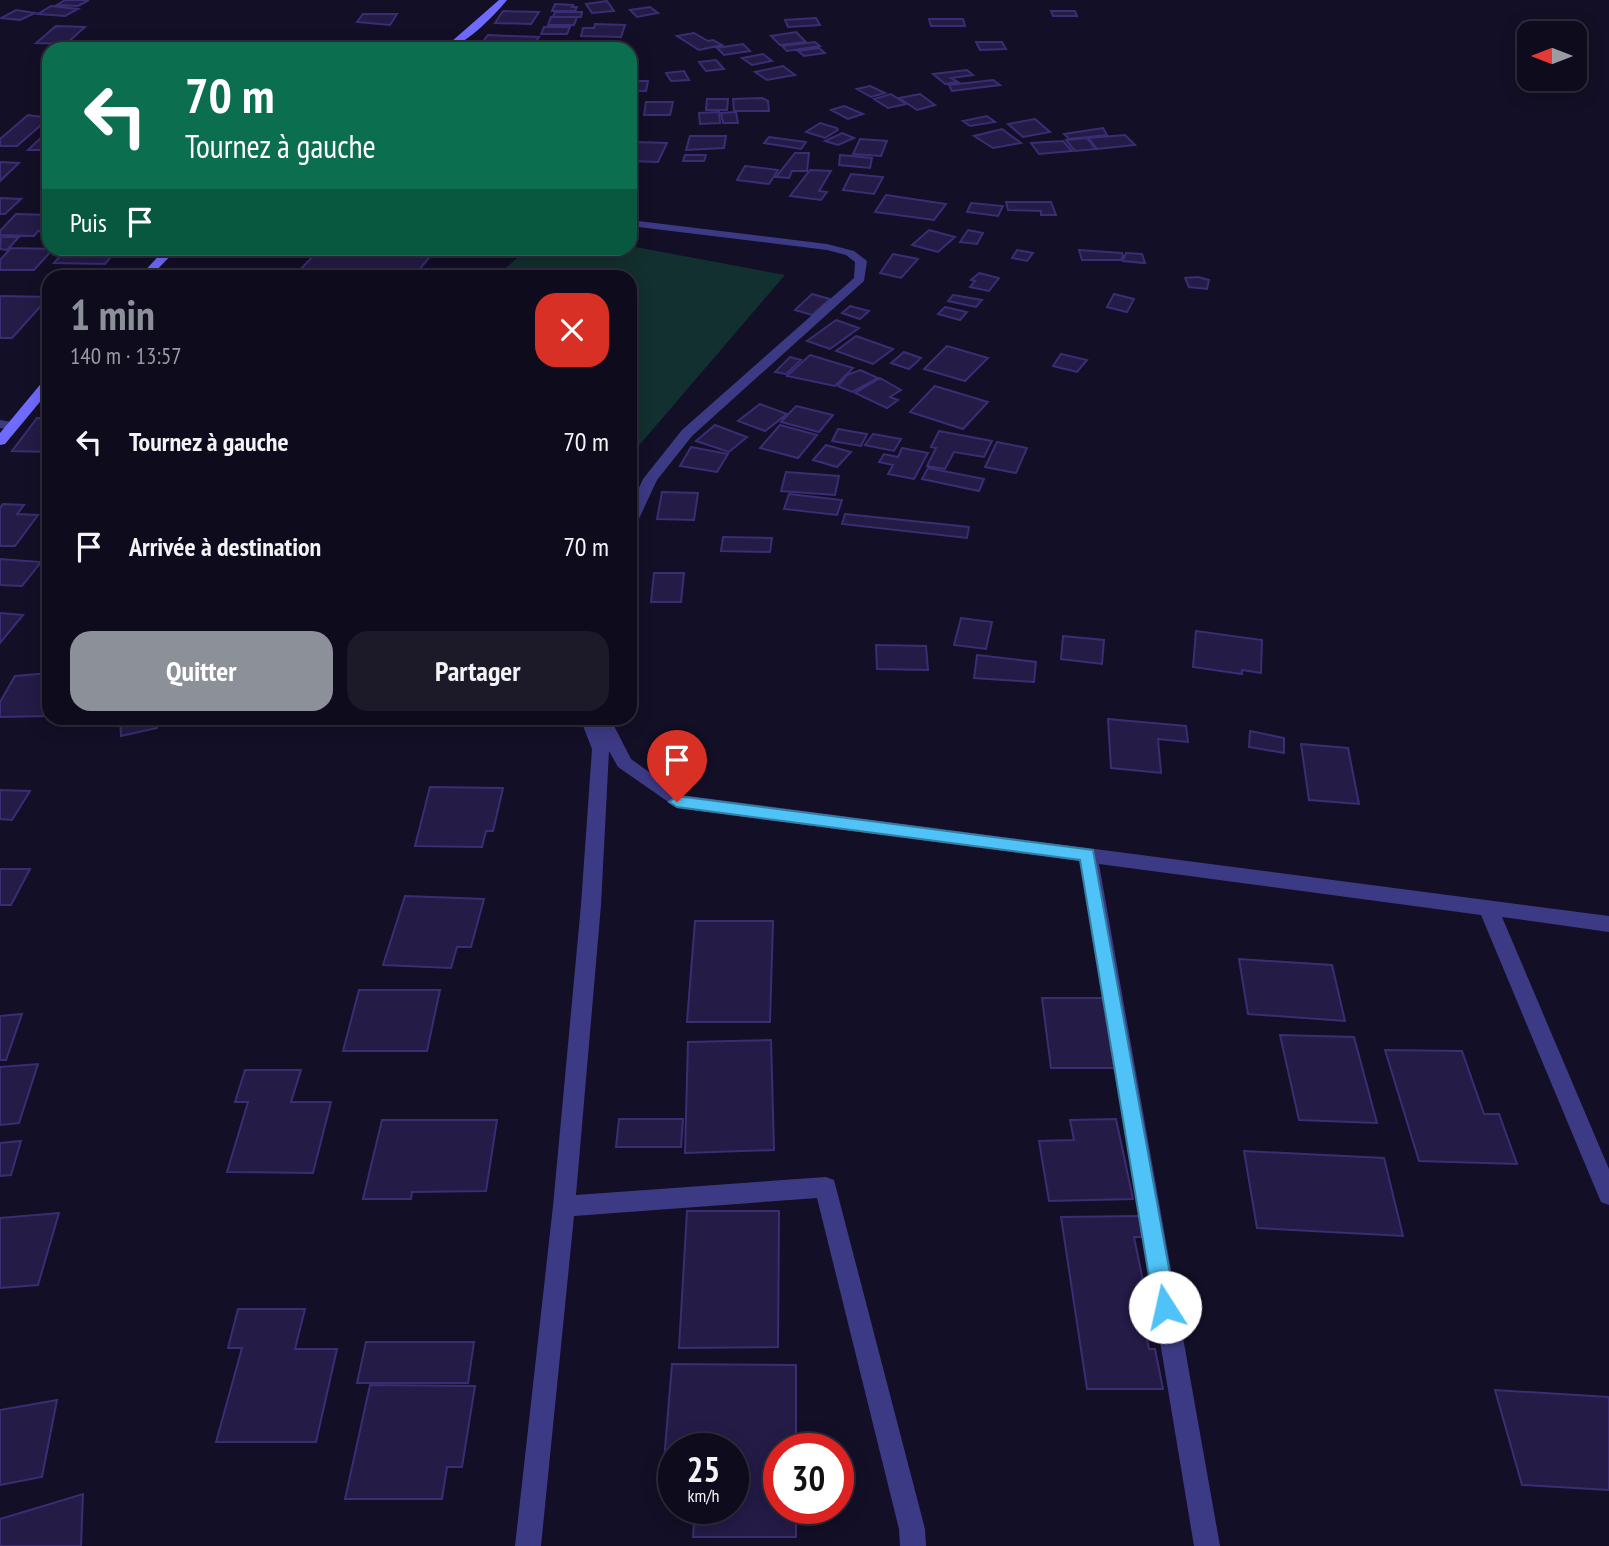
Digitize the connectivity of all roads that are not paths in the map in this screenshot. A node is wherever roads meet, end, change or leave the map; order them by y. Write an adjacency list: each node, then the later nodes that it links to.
1 (503, 0): 2 (street)
2 (456, 42)
3 (637, 224): 9 (street)
4 (165, 256): 5 (street)
5 (151, 270)
6 (42, 390): 7 (street)
7 (6, 425): 8 (street)
8 (0, 441)
9 (637, 508)
10 (590, 725): 16 (street)
11 (606, 725): 12 (street)
12 (1087, 855): 13 (street); 19 (street)
13 (1488, 908): 14 (street); 15 (street)
14 (1609, 924)
15 (1609, 1195)
16 (564, 1206): 17 (street); 18 (street)
17 (528, 1546)
18 (913, 1546)
19 (1206, 1546)

